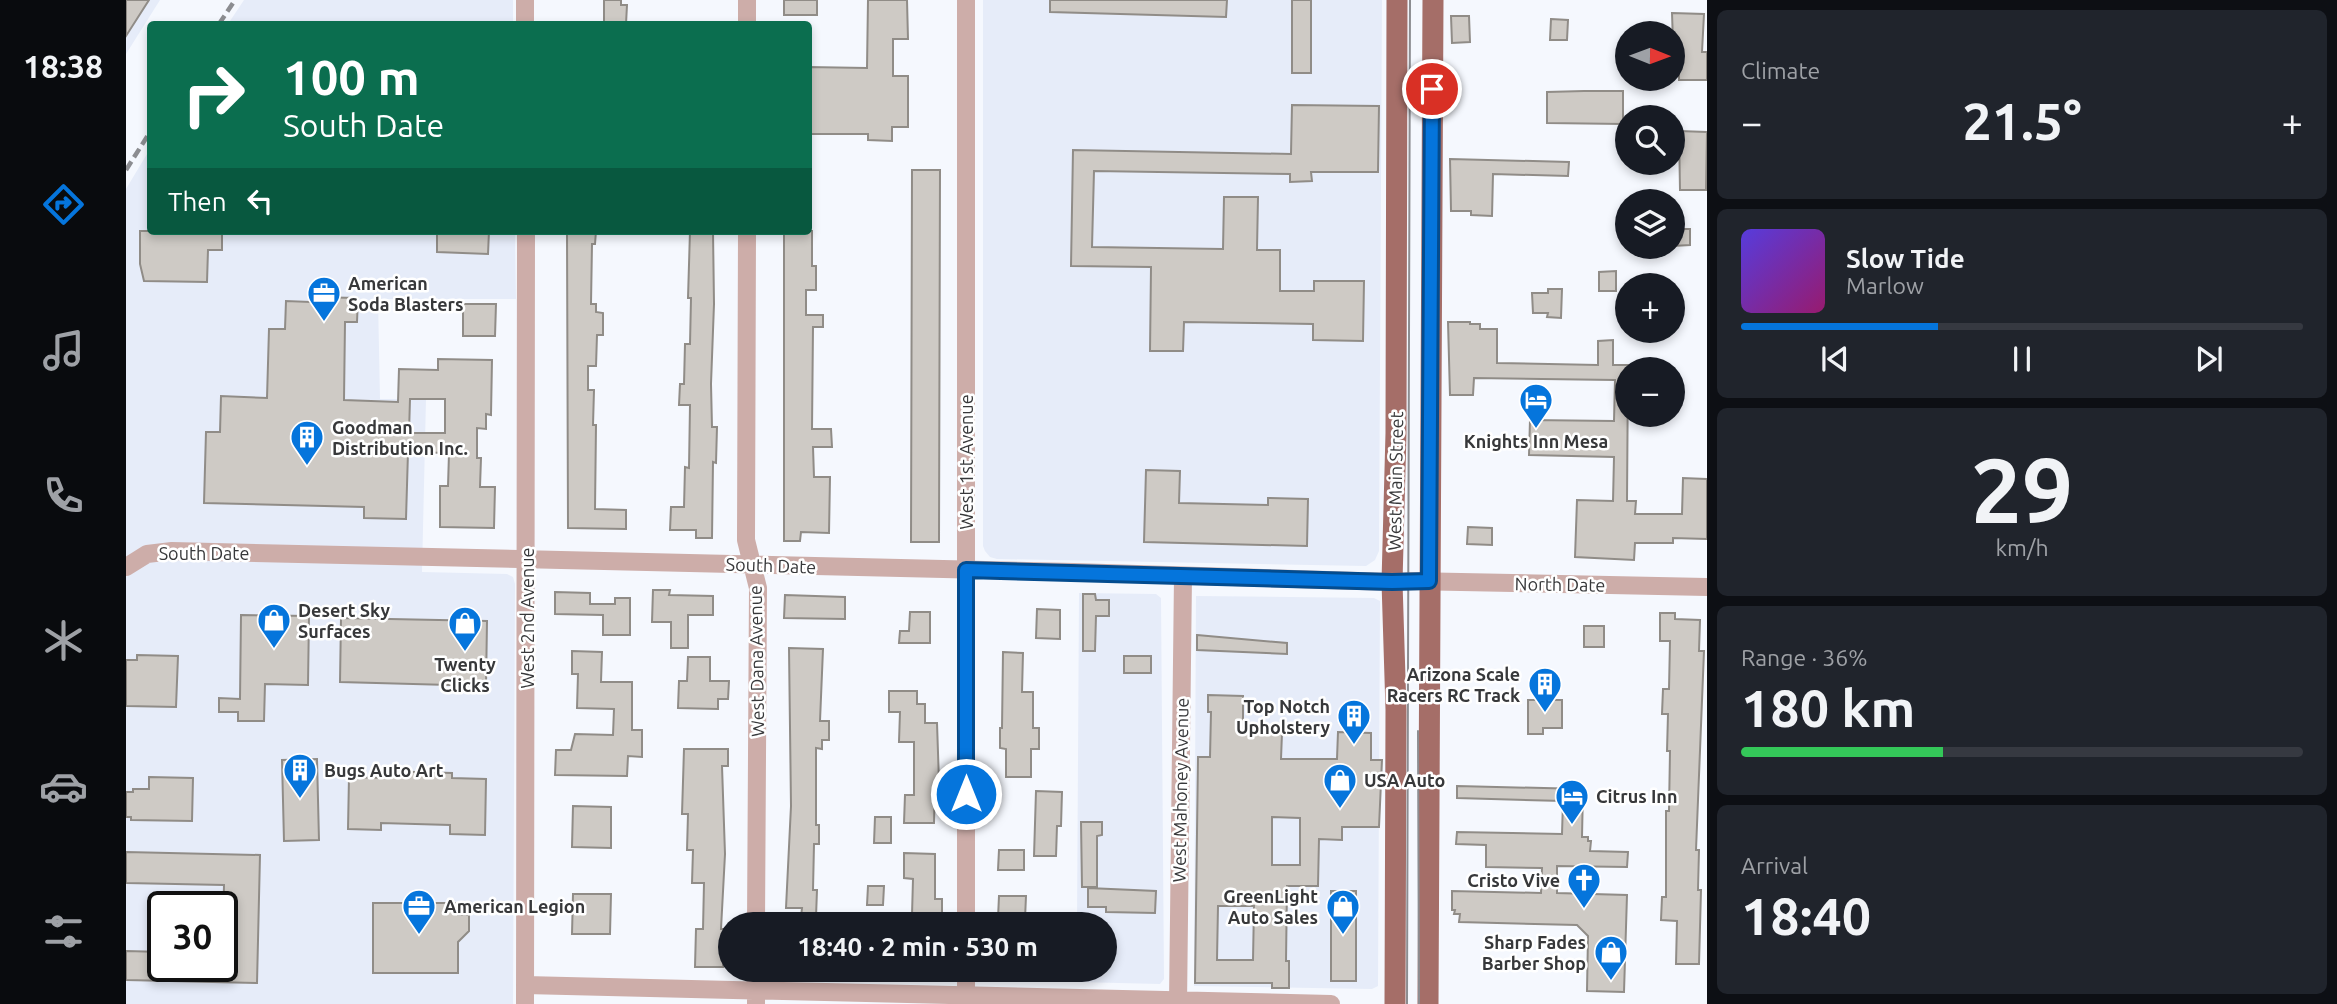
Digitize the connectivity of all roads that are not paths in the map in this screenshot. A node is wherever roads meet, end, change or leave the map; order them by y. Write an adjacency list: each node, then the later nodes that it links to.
1 (525, 0): 6 (street)
2 (747, 0): 7 (street)
3 (966, 0): 13 (street, West 1st Avenue)
4 (1397, 0): 16 (main road, West Main Street)
5 (1433, 0): 15 (main road, West Main Street)
6 (525, 21)
7 (747, 21)
8 (526, 235): 10 (street, West 2nd Avenue)
9 (747, 235): 12 (street, West Dana Avenue)
10 (527, 559): 11 (street, South Date); 12 (street, South Date); 21 (street, West 2nd Avenue)
11 (128, 565)
12 (751, 565): 13 (street, South Date); 18 (street, West Dana Avenue)
13 (966, 570): 14 (street, South Date); 19 (street, West 1st Avenue)
14 (1182, 576): 16 (street, South Date); 24 (street, West Mahoney Avenue)
15 (1422, 581): 16 (street, South Date); 17 (street, North Date); 28 (main road, West Main Street)
16 (1392, 582): 27 (main road, West Main Street)
17 (1707, 587)
18 (756, 912)
19 (966, 912)
20 (965, 982): 23 (street)
21 (525, 985): 22 (street); 25 (street, West 2nd Avenue)
22 (756, 998): 23 (street)
23 (965, 1000): 24 (street)
24 (1178, 1003): 26 (street)
25 (525, 1004)
26 (1331, 1004)
27 (1395, 1004)
28 (1429, 1004)

